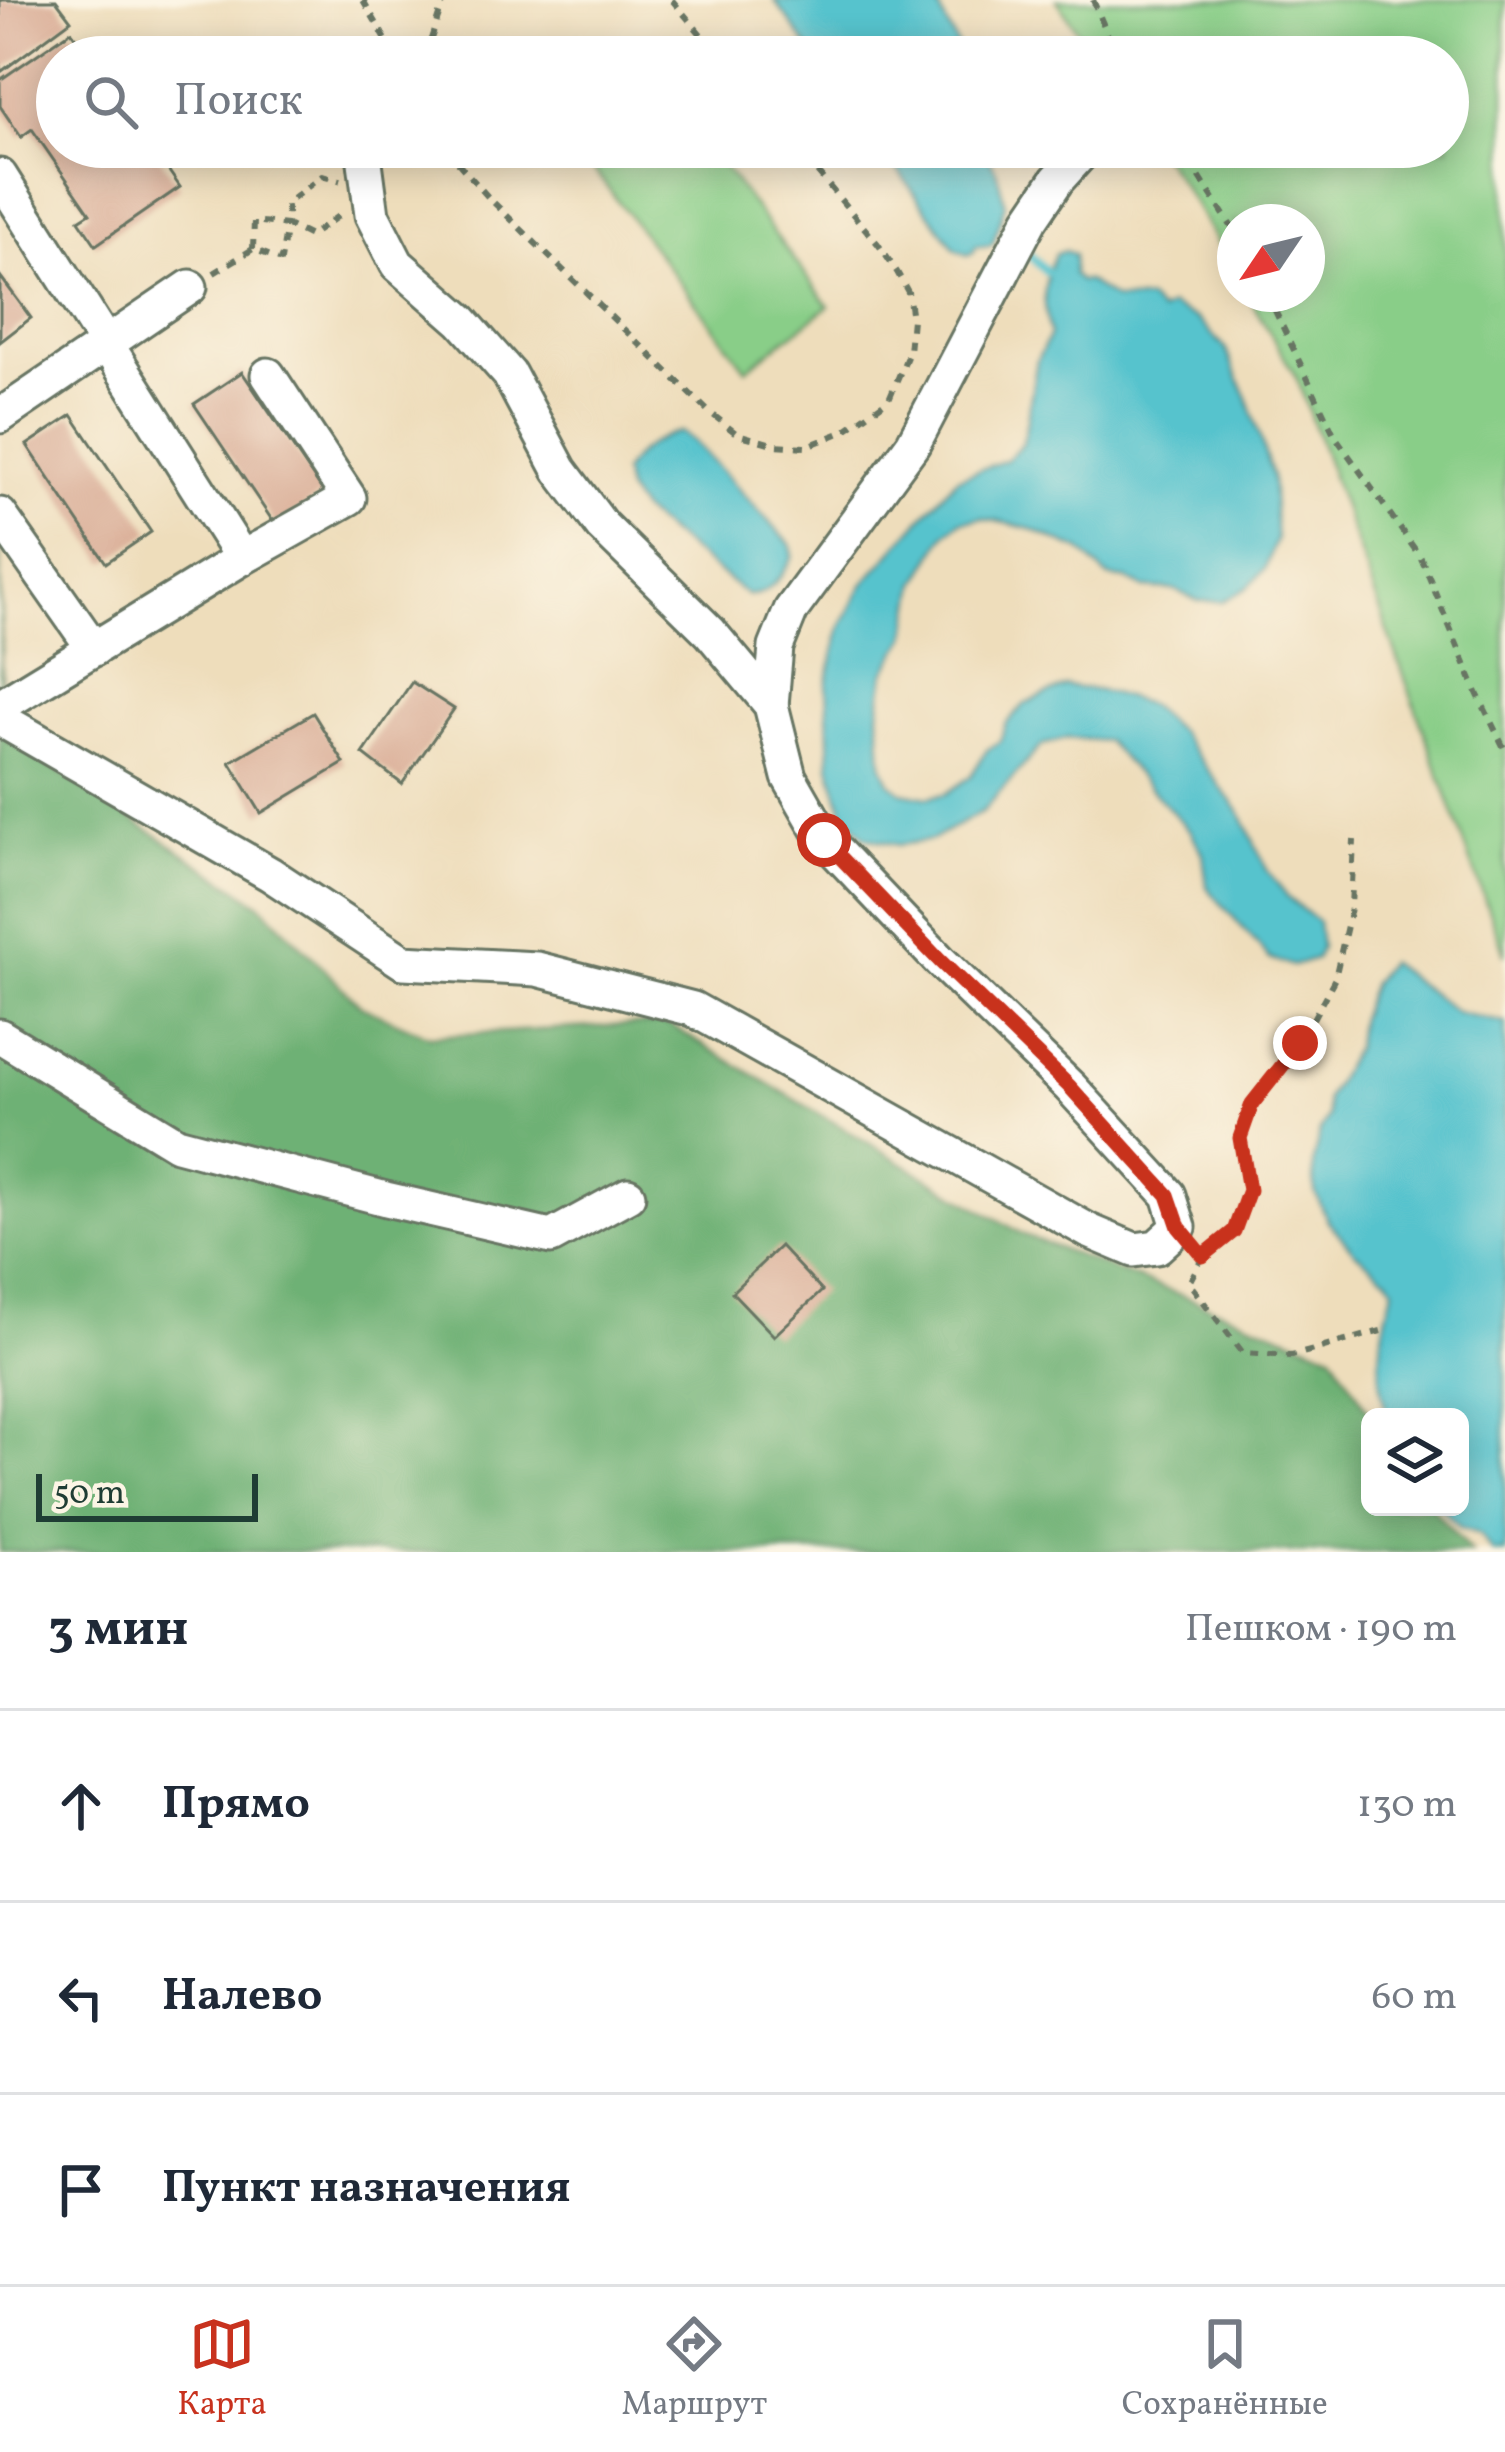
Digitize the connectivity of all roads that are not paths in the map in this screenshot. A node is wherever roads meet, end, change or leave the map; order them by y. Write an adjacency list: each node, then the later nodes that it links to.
1 (366, 168): 11 (street)
2 (1068, 168): 11 (street)
3 (0, 176): 5 (street)
4 (190, 287): 5 (street)
5 (106, 344): 7 (street); 9 (street)
6 (268, 375): 9 (street)
7 (0, 416)
8 (0, 515): 10 (street)
9 (242, 558): 10 (street)
10 (94, 649): 12 (street)
11 (771, 705): 13 (street)
12 (0, 706)
13 (0, 719)
14 (0, 1036): 15 (street)
15 (628, 1195)

